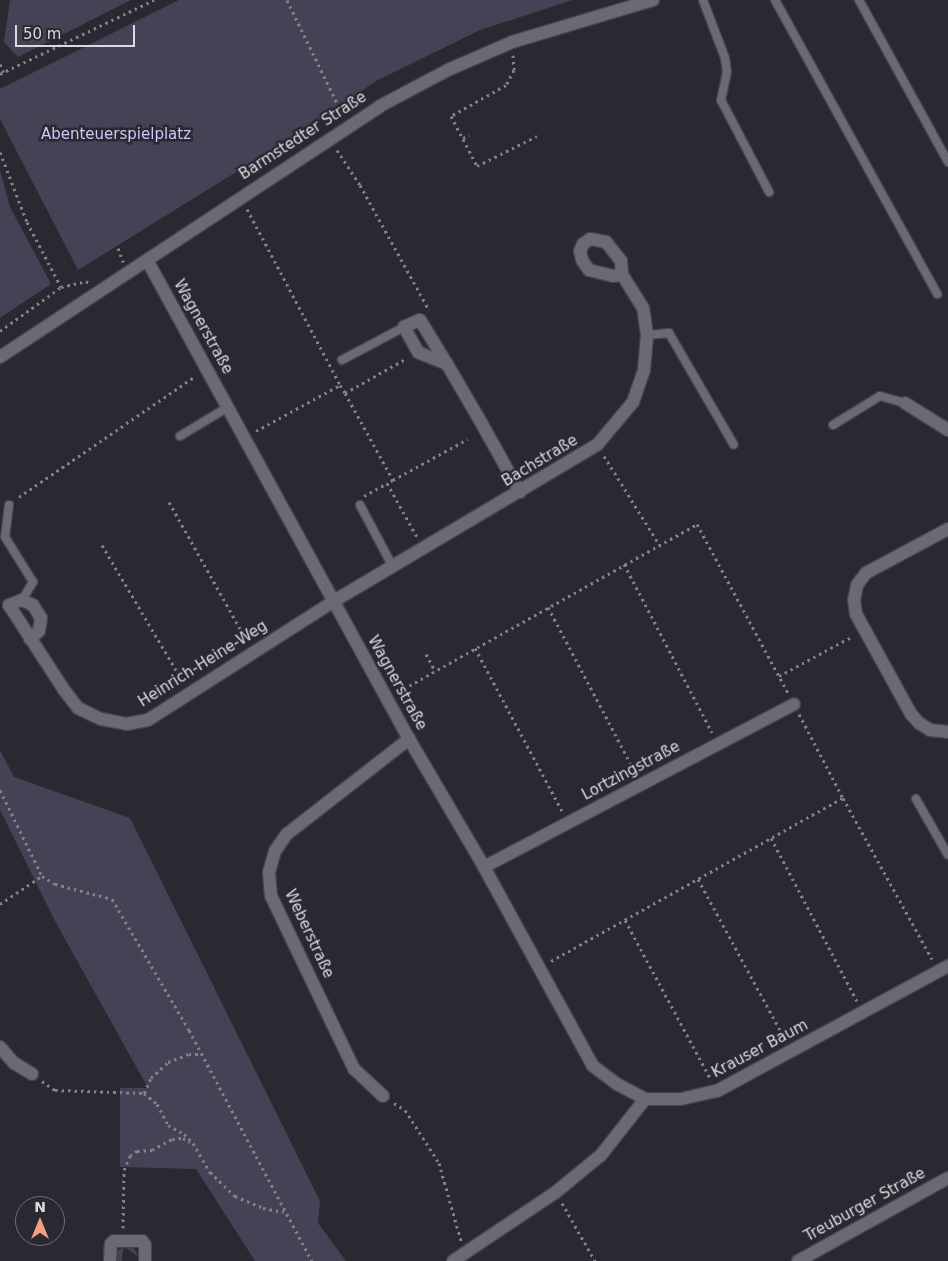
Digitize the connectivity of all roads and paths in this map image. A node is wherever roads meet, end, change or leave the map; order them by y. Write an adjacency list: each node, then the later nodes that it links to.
1 (154, 0): 9 (path)
2 (287, 0): 10 (path)
3 (653, 0): 7 (street, Barmstedter Straße)
4 (704, 0): 17 (lane)
5 (775, 0): 25 (lane)
6 (859, 0): 16 (lane)
7 (512, 42): 10 (street, Barmstedter Straße); 14 (path)
8 (0, 64): 9 (path)
9 (2, 74)
10 (352, 123): 13 (street, Barmstedter Straße)
11 (469, 135): 14 (path)
12 (537, 136): 14 (path)
13 (329, 138): 18 (street, Barmstedter Straße); 26 (path)
14 (463, 138)
15 (0, 152): 23 (path)
16 (948, 162)
17 (769, 192)
18 (240, 196): 21 (street, Barmstedter Straße); 35 (path)
19 (118, 248): 20 (path)
20 (120, 255)
21 (147, 260): 24 (street, Barmstedter Straße); 34 (street, Wagnerstraße)
22 (622, 275): 29 (street, Bachstraße)
23 (61, 287): 24 (path); 28 (path)
24 (99, 292): 31 (street, Barmstedter Straße)
25 (937, 294)
26 (420, 320): 27 (street); 33 (street)
27 (404, 327): 30 (street); 32 (lane)
28 (0, 330)
29 (647, 335): 44 (street, Bachstraße); 45 (lane)
30 (418, 352): 33 (street); 36 (path)
31 (0, 357)
32 (342, 360)
33 (447, 364): 48 (street)
34 (207, 368): 38 (street, Wagnerstraße); 49 (path)
35 (340, 385): 36 (path); 42 (path)
36 (345, 393): 46 (path)
37 (905, 403): 39 (lane); 40 (street)
38 (228, 407): 41 (lane); 42 (street, Wagnerstraße)
39 (833, 424)
40 (948, 430)
41 (180, 436)
42 (245, 437): 60 (street, Wagnerstraße)
43 (468, 439): 46 (path)
44 (597, 445): 48 (street, Bachstraße); 55 (path)
45 (734, 446)
46 (393, 480): 47 (path)
47 (387, 483): 52 (path); 56 (path)
48 (520, 492): 56 (street, Bachstraße)
49 (19, 497)
50 (169, 502): 65 (path)
51 (8, 504): 59 (lane)
52 (360, 505): 58 (lane)
53 (948, 529): 62 (street)
54 (102, 544): 69 (path)
55 (659, 544): 57 (path); 68 (path)
56 (424, 549): 58 (street, Bachstraße)
57 (624, 564): 61 (path); 74 (path)
58 (393, 566): 60 (street, Bachstraße)
59 (22, 600): 63 (street); 63 (street, Heinrich-Heine-Weg)
60 (334, 601): 65 (street, Heinrich-Heine-Weg); 70 (street, Wagnerstraße)
61 (548, 607): 64 (path); 75 (path)
62 (864, 630): 68 (path); 72 (street)
63 (30, 638): 69 (street, Heinrich-Heine-Weg)
64 (476, 648): 67 (path); 79 (path)
65 (254, 652): 69 (street, Heinrich-Heine-Weg)
66 (426, 654): 67 (path)
67 (435, 671): 70 (path)
68 (779, 676): 71 (path)
69 (189, 694)
70 (387, 698): 73 (street, Wagnerstraße)
71 (794, 704): 74 (street, Lortzingstraße); 77 (path)
72 (948, 732)
73 (409, 739): 82 (street, Wagnerstraße); 96 (street, Weberstraße)
74 (718, 744): 75 (street, Lortzingstraße)
75 (642, 784): 79 (street, Lortzingstraße)
76 (0, 790): 83 (path)
77 (843, 798): 80 (path); 88 (path)
78 (916, 799): 81 (lane)
79 (568, 823): 82 (street, Lortzingstraße)
80 (770, 838): 84 (path); 89 (path)
81 (948, 855)
82 (484, 867): 87 (street, Wagnerstraße)
83 (42, 876): 85 (path); 92 (path)
84 (698, 879): 86 (path); 91 (path)
85 (0, 904)
86 (625, 920): 87 (path); 94 (path)
87 (539, 968): 97 (street, Wagnerstraße)
88 (943, 968): 89 (street, Krauser Baum)
89 (863, 1012): 91 (street, Krauser Baum)
90 (0, 1047): 93 (street)
91 (792, 1051): 94 (street, Krauser Baum)
92 (202, 1054): 95 (path); 101 (path)
93 (32, 1074): 95 (path)
94 (717, 1091): 97 (street, Krauser Baum)
95 (144, 1093): 98 (path)
96 (383, 1096): 103 (path)
97 (645, 1099): 100 (street)
98 (193, 1143): 101 (path); 102 (path)
99 (948, 1178): 109 (street, Treuburger Straße)
100 (556, 1192): 103 (street); 108 (path)
101 (284, 1212): 106 (path)
102 (122, 1241): 104 (street); 105 (street)
103 (464, 1253): 107 (street)
104 (110, 1261)
105 (145, 1261)
106 (312, 1261)
107 (453, 1261)
108 (595, 1261)
109 (798, 1261)

